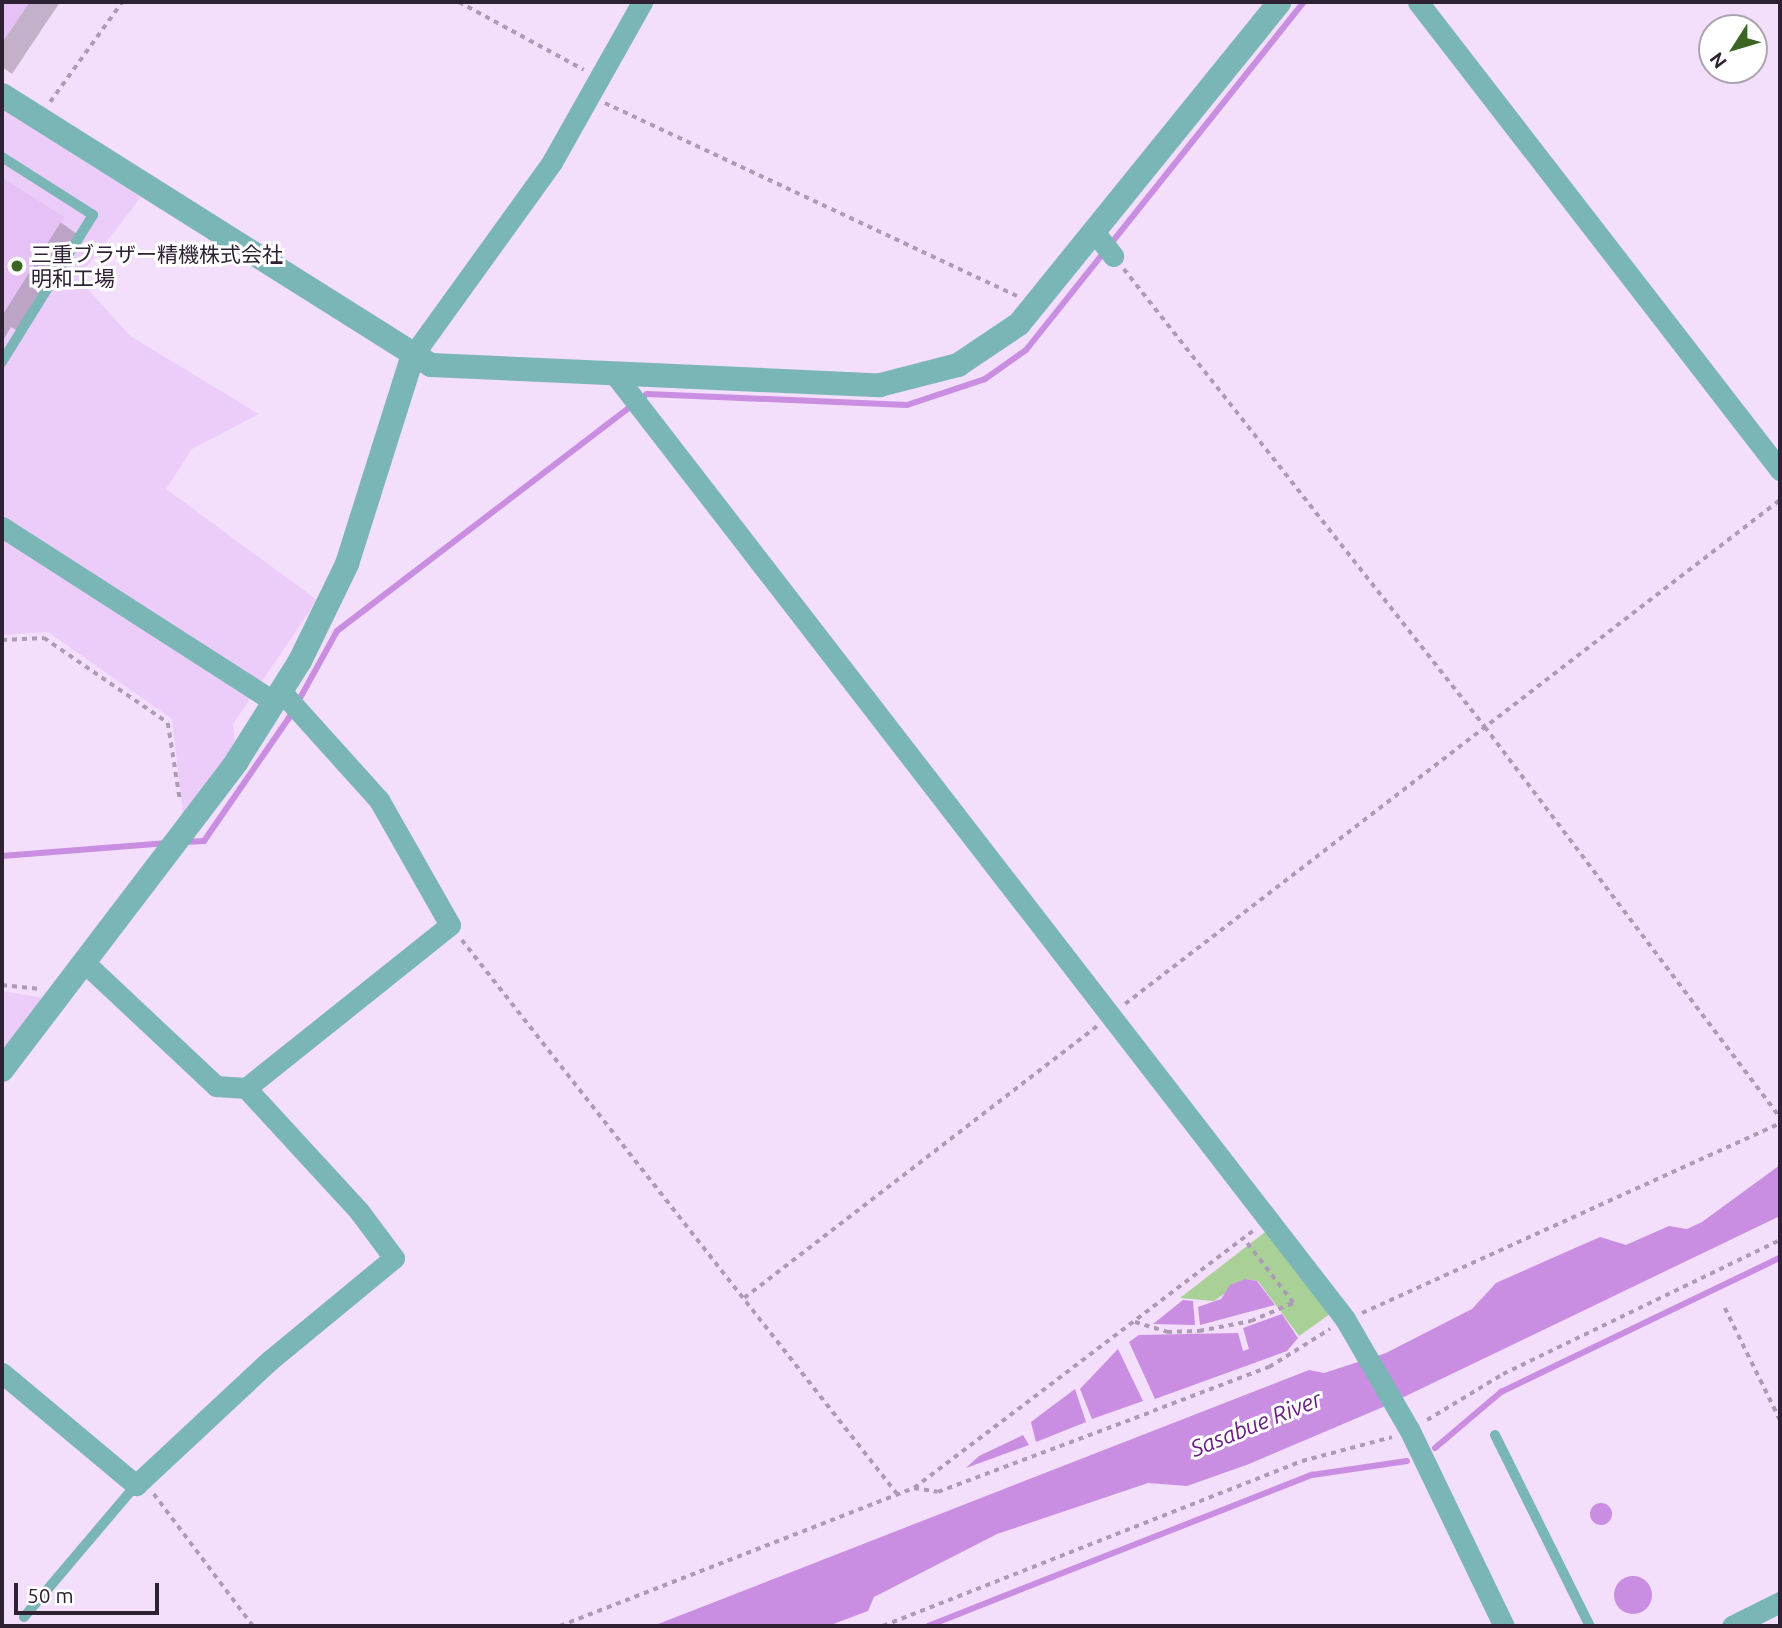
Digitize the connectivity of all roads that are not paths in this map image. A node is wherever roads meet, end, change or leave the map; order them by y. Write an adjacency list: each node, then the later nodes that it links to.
1 (642, 2): 6 (street)
2 (1280, 2): 8 (street)
3 (1418, 2): 9 (street)
4 (2, 95): 6 (street)
5 (2, 157): 7 (lane)
6 (412, 355): 8 (street); 11 (street)
7 (2, 362)
8 (629, 393): 20 (street)
9 (1780, 470)
10 (2, 527): 11 (street)
11 (288, 702): 12 (street); 14 (street)
12 (85, 963): 13 (street); 14 (street)
13 (2, 1070)
14 (246, 1088): 17 (street)
15 (2, 1373): 17 (street)
16 (1495, 1434): 21 (lane)
17 (136, 1485): 19 (lane)
18 (1780, 1602): 22 (street)
19 (24, 1617)
20 (1504, 1626)
21 (1590, 1626)
22 (1732, 1626)

